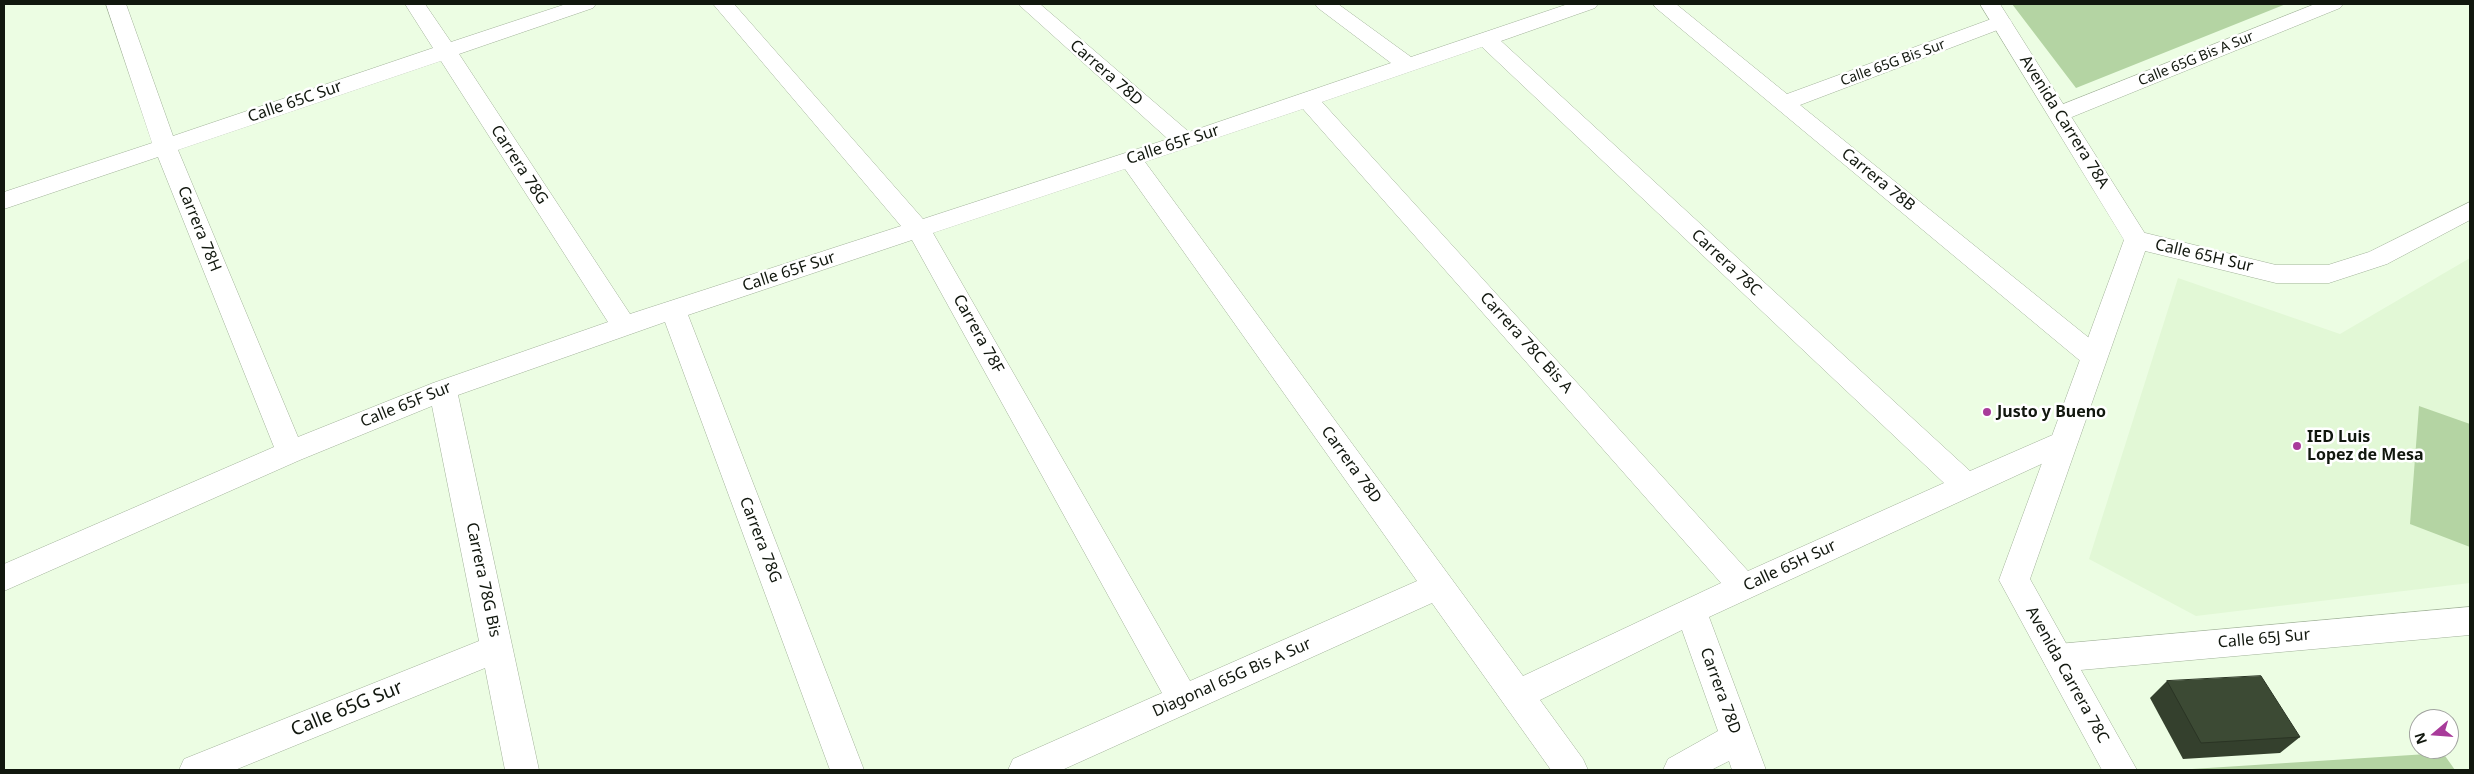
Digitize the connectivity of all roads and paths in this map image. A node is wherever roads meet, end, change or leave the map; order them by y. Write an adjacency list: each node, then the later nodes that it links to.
1 (116, 4): 18 (street, Carrera 78H)
2 (414, 4): 12 (street, Carrera 78G)
3 (586, 4): 12 (street, Calle 65C Sur)
4 (723, 4): 22 (street, Carrera 78F)
5 (1028, 4): 17 (street, Carrera 78D)
6 (1325, 4): 13 (street)
7 (1588, 4): 11 (street, Calle 65F Sur)
8 (1662, 4): 15 (street, Carrera 78B)
9 (2332, 4): 16 (street, Calle 65G Bis A Sur)
10 (1996, 13): 15 (street, Calle 65G Bis Sur); 16 (street, Avenida Carrera 78A)
11 (1486, 39): 13 (street, Calle 65F Sur); 30 (street, Carrera 78C)
12 (445, 51): 18 (street, Calle 65C Sur); 25 (street, Carrera 78G)
13 (1409, 66): 14 (street, Calle 65F Sur)
14 (1308, 100): 17 (street, Calle 65F Sur); 34 (street, Carrera 78C Bis A)
15 (1784, 103): 26 (street, Carrera 78B)
16 (2059, 114): 23 (street, Avenida Carrera 78A)
17 (1185, 141): 19 (street, Calle 65F Sur)
18 (165, 146): 20 (street, Calle 65C Sur); 29 (street, Carrera 78H)
19 (1130, 159): 22 (street, Calle 65F Sur); 33 (street, Carrera 78D)
20 (4, 201)
21 (2470, 210): 23 (street, Calle 65H Sur)
22 (919, 230): 24 (street, Calle 65F Sur); 40 (street, Carrera 78F)
23 (2137, 240): 26 (street, Calle 65H Sur)
24 (673, 310): 25 (street, Calle 65F Sur); 44 (street, Carrera 78G)
25 (624, 326): 27 (street, Calle 65F Sur)
26 (2094, 357): 28 (street, Calle 65H Sur)
27 (443, 390): 29 (street, Calle 65F Sur); 37 (street, Carrera 78G Bis)
28 (2064, 441): 30 (street, Calle 65H Sur); 32 (street, Calle 65H Sur)
29 (290, 452): 31 (street, Calle 65F Sur)
30 (1967, 486): 34 (street, Calle 65H Sur)
31 (4, 578)
32 (2014, 580): 38 (street, Avenida Carrera 78C)
33 (1438, 586): 39 (street, Carrera 78D); 40 (street, Diagonal 65G Bis A Sur)
34 (1744, 587): 35 (street, Calle 65H Sur)
35 (1691, 611): 39 (street, Calle 65H Sur); 41 (street, Carrera 78D)
36 (2470, 621): 38 (street, Calle 65J Sur)
37 (498, 648): 42 (street, Calle 65G Sur); 43 (street, Carrera 78G Bis)
38 (2058, 658): 49 (street, Avenida Carrera 78C)
39 (1517, 695): 46 (street, Carrera 78D)
40 (1183, 700): 45 (street, Diagonal 65G Bis A Sur)
41 (1737, 738): 47 (street); 48 (street, Carrera 78D)
42 (196, 770)
43 (522, 770)
44 (847, 770)
45 (1026, 770)
46 (1572, 770)
47 (1680, 770)
48 (1749, 770)
49 (2120, 770)

